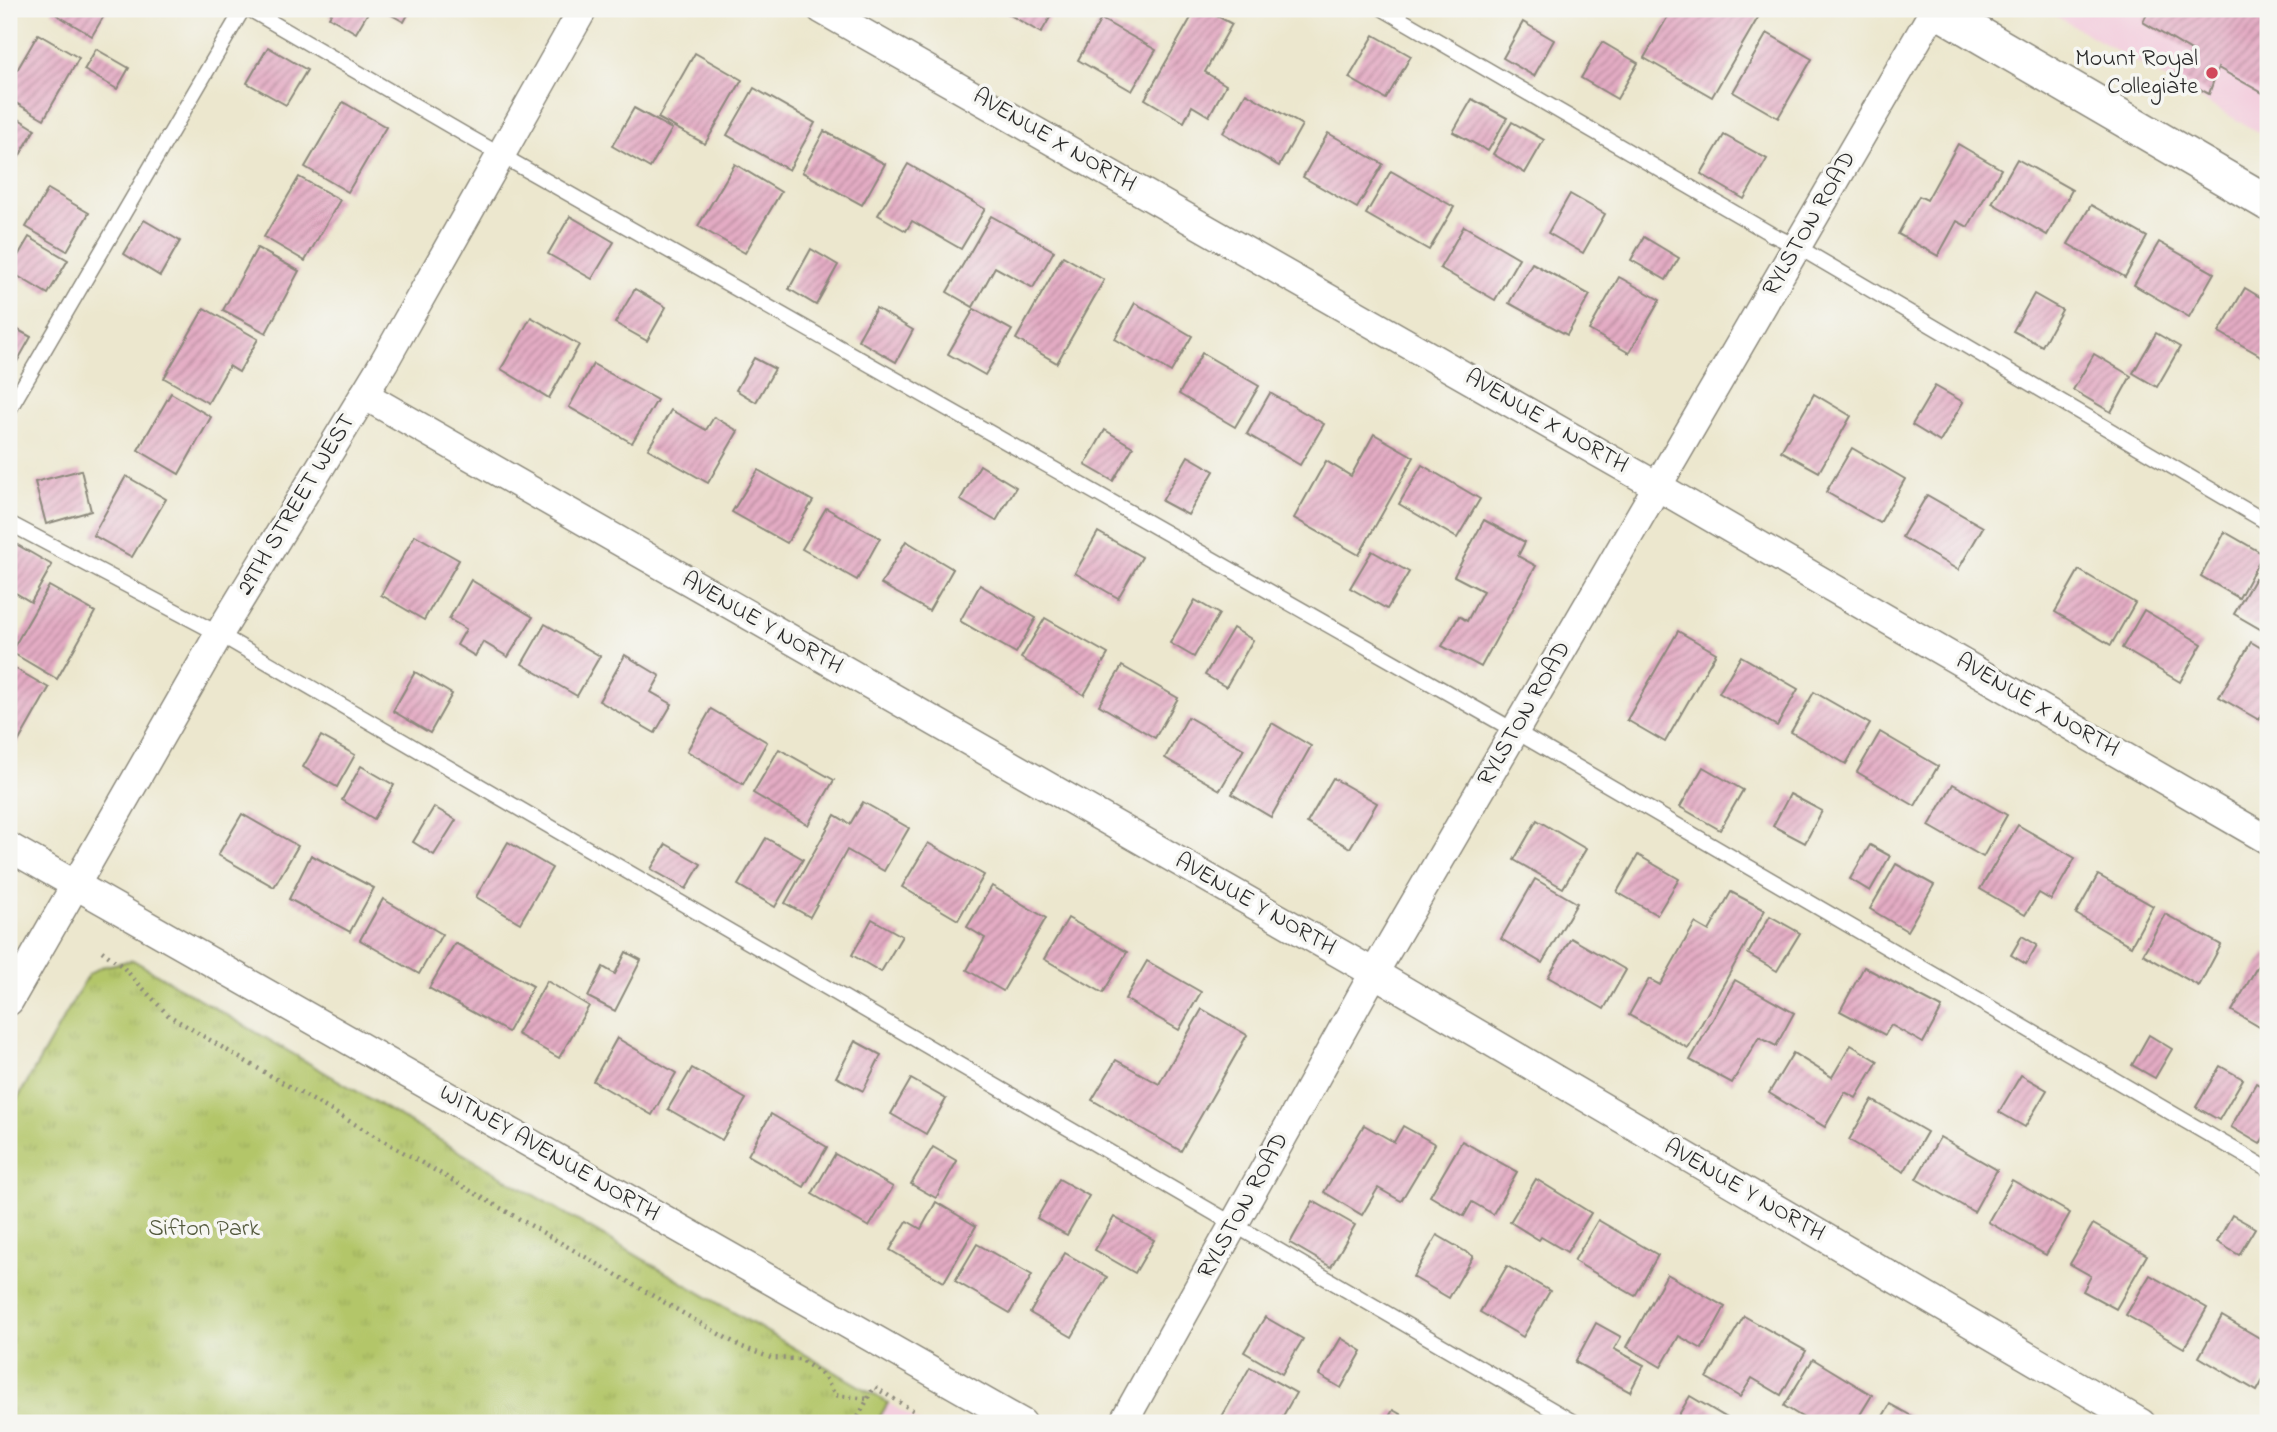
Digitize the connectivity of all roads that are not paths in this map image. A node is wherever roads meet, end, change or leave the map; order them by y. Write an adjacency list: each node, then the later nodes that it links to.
1 (246, 9): 6 (lane); 10 (lane)
2 (583, 9): 6 (street, 29TH STREET WEST)
3 (821, 9): 11 (street, AVENUE X NORTH)
4 (1383, 9): 8 (lane)
5 (1935, 9): 7 (street); 8 (street, RYLSTON ROAD)
6 (502, 155): 9 (street, 29TH STREET WEST); 15 (lane)
7 (2268, 203)
8 (1798, 247): 11 (street, RYLSTON ROAD); 13 (lane)
9 (363, 395): 14 (street, 29TH STREET WEST); 19 (street, AVENUE Y NORTH)
10 (9, 410)
11 (1657, 486): 15 (street, RYLSTON ROAD); 16 (street, AVENUE X NORTH)
12 (9, 523): 14 (lane)
13 (2268, 523)
14 (219, 634): 18 (street, 29TH STREET WEST); 22 (lane)
15 (1516, 731): 19 (street, RYLSTON ROAD); 21 (lane)
16 (2268, 840)
17 (9, 847): 18 (street, WITNEY AVENUE NORTH)
18 (76, 886): 20 (street, 29TH STREET WEST); 23 (street, WITNEY AVENUE NORTH)
19 (1374, 973): 22 (street, RYLSTON ROAD); 26 (street, AVENUE Y NORTH)
20 (9, 1001)
21 (2268, 1169)
22 (1233, 1225): 24 (street, RYLSTON ROAD); 25 (lane)
23 (1023, 1423)
24 (1123, 1423)
25 (1576, 1423)
26 (2141, 1423)

